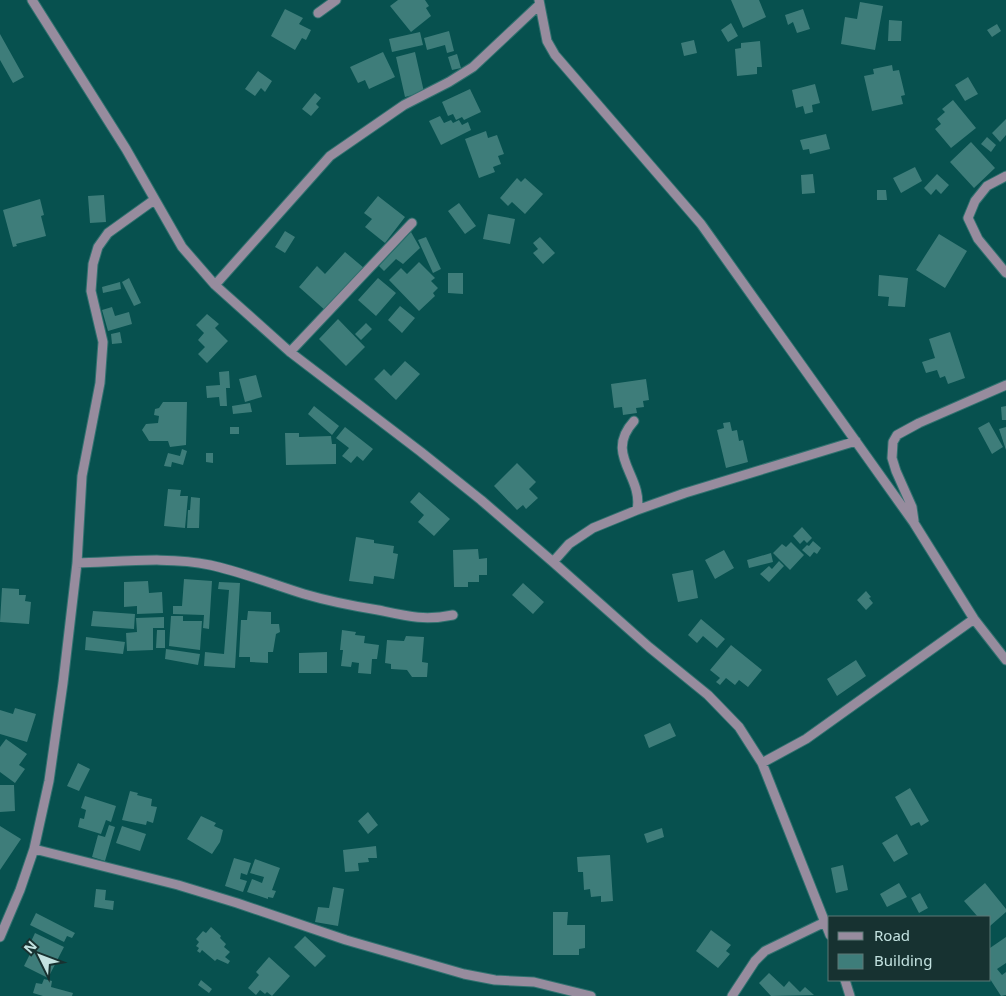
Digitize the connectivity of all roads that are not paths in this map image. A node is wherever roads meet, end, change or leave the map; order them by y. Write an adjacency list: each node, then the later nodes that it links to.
1 (32, 0): 6 (street)
2 (336, 0): 4 (street)
3 (539, 3): 9 (street); 13 (street)
4 (318, 13)
5 (1006, 176): 8 (street)
6 (154, 200): 9 (street); 17 (street)
7 (412, 223): 10 (street)
8 (1006, 273)
9 (215, 285): 10 (street)
10 (290, 352): 16 (street)
11 (1006, 385): 15 (street)
12 (634, 421): 14 (street)
13 (856, 441): 14 (street); 15 (street)
14 (637, 510): 16 (street)
15 (914, 523): 19 (street)
16 (554, 562): 21 (street)
17 (77, 563): 18 (street); 22 (street)
18 (453, 615)
19 (974, 619): 20 (street); 21 (street)
20 (1006, 660)
21 (762, 763): 23 (street)
22 (34, 849): 25 (street); 27 (street)
23 (825, 922): 24 (street); 28 (street)
24 (828, 930)
25 (0, 937)
26 (845, 981): 29 (street)
27 (590, 996)
28 (732, 996)
29 (850, 996)

